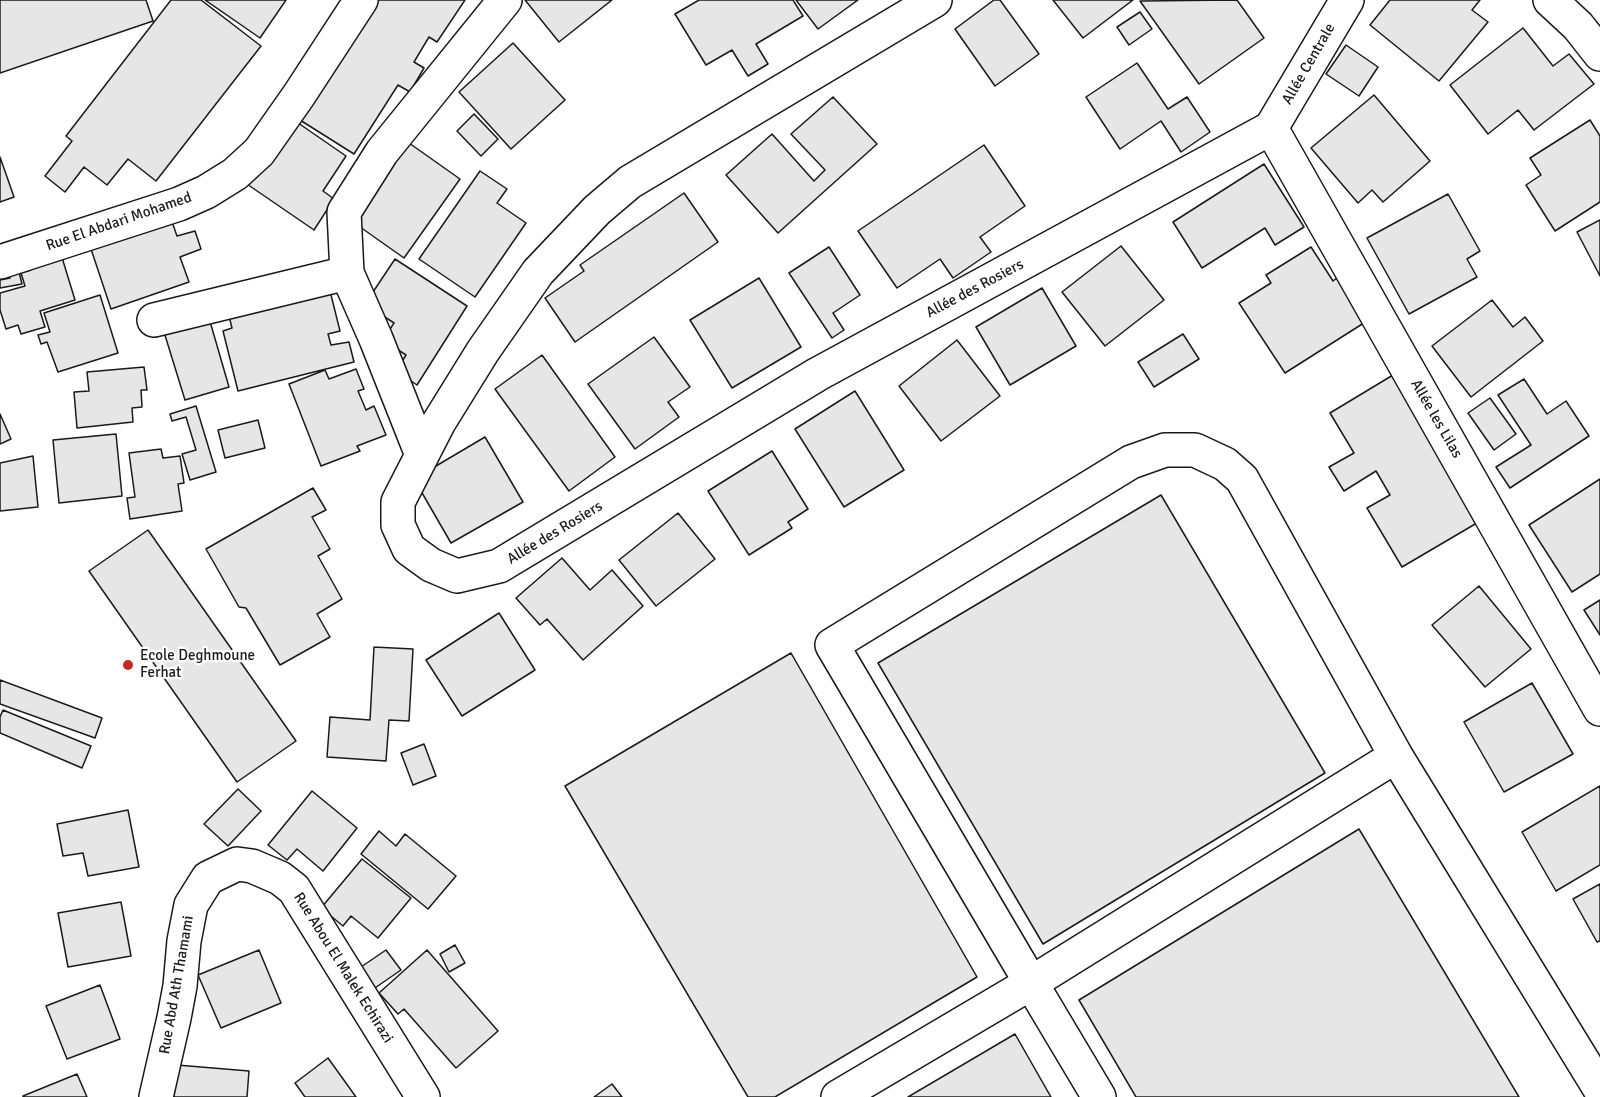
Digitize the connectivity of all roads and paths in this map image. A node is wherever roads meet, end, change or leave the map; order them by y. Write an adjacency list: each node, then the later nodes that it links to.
1 (361, 0): 8 (street, Rue El Abdari Mohamed)
2 (505, 0): 9 (street)
3 (935, 0): 11 (street, Allée des Rosiers)
4 (1347, 0): 7 (street, Allée Centrale)
5 (1550, 0): 6 (street)
6 (1600, 54)
7 (1271, 128): 11 (street, Allée des Rosiers); 12 (street, Allée les Lilas)
8 (0, 262)
9 (346, 273): 10 (street); 11 (street)
10 (154, 320)
11 (422, 455)
12 (1600, 709)
13 (1396, 756): 15 (street); 15 (street); 16 (street)
14 (208, 878): 17 (street, Rue Abd Ath Thamami); 18 (street, Rue Abou El Malek Echirazi)
15 (1031, 983): 19 (street); 20 (street)
16 (1600, 1089)
17 (156, 1097)
18 (423, 1097)
19 (838, 1097)
20 (1099, 1097)

